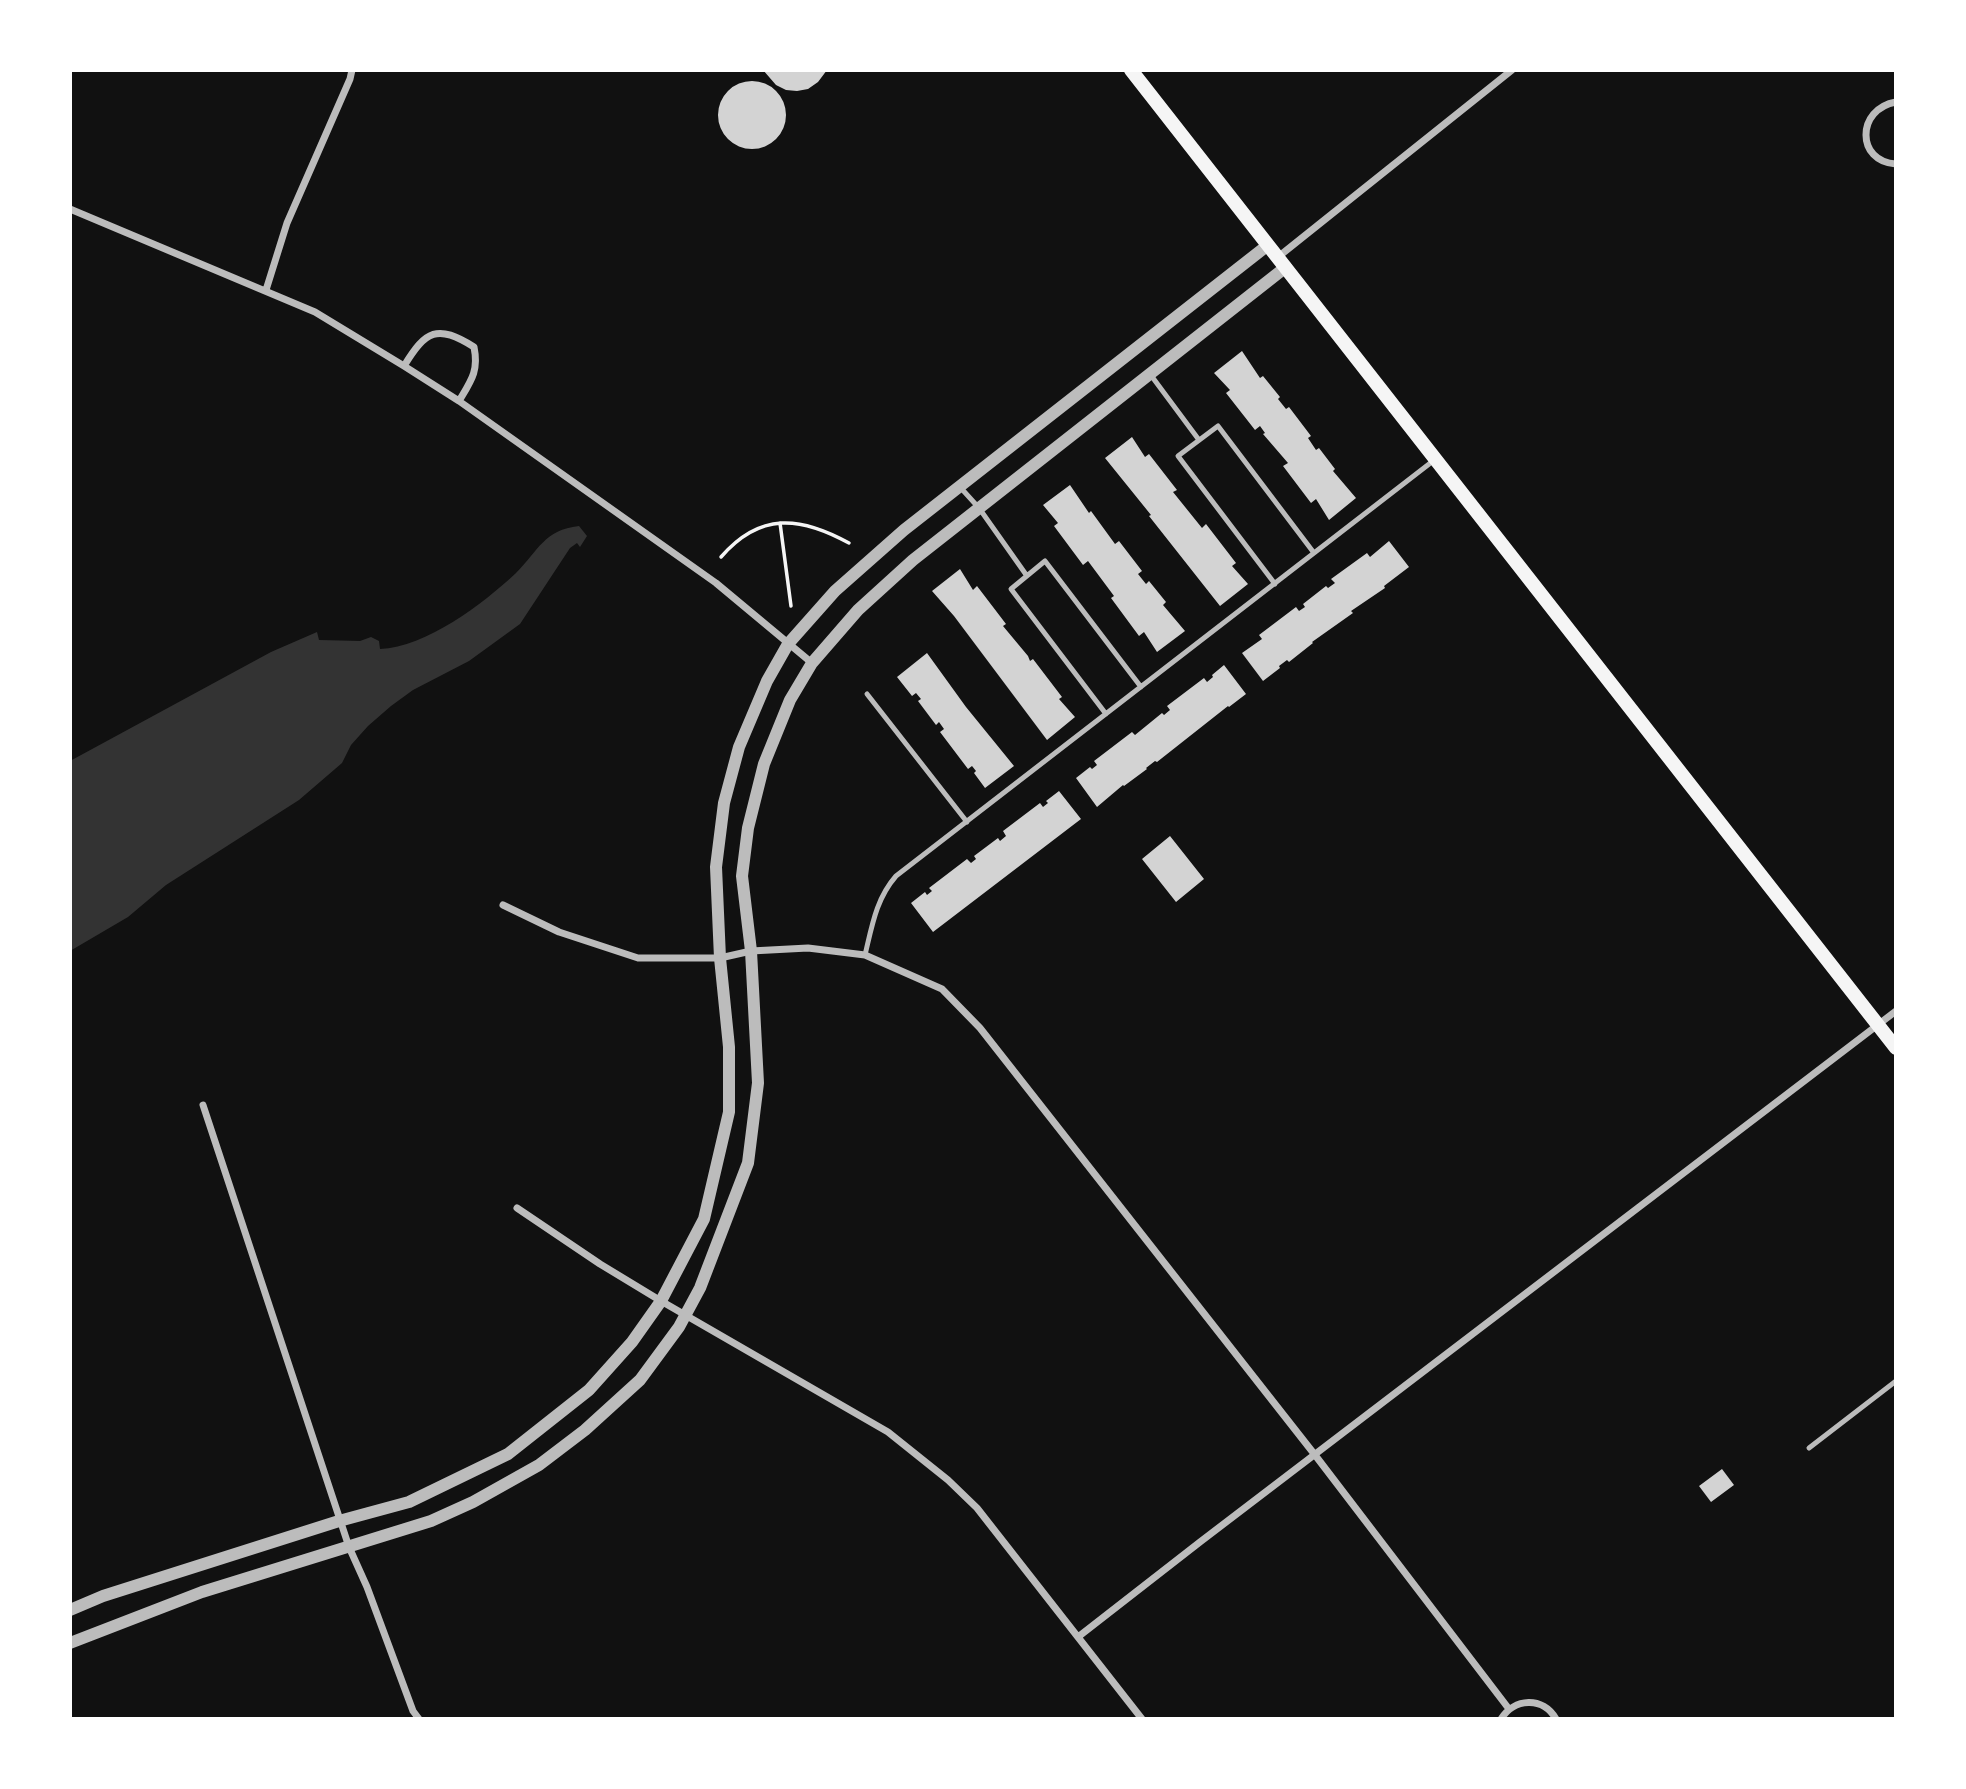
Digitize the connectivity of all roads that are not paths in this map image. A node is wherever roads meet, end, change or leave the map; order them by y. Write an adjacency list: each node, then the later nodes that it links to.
1 (352, 70): 9 (street)
2 (1130, 70): 7 (main road)
3 (1512, 70): 8 (street)
4 (1896, 102): 5 (street)
5 (1896, 164)
6 (70, 209): 9 (street)
7 (1268, 245): 8 (main road); 15 (street)
8 (1282, 262): 11 (street); 14 (main road)
9 (266, 290): 10 (street)
10 (404, 366): 12 (street); 12 (street)
11 (1150, 374): 13 (lane); 16 (street)
12 (459, 401): 20 (street)
13 (1199, 440): 17 (lane); 19 (lane)
14 (1436, 459): 17 (lane); 31 (main road)
15 (960, 486): 16 (lane); 20 (street)
16 (979, 508): 18 (lane); 21 (street)
17 (1314, 553): 19 (lane)
18 (1027, 576): 22 (lane); 24 (lane)
19 (1275, 584): 22 (lane)
20 (788, 644): 21 (street); 29 (street)
21 (812, 663): 27 (street)
22 (1141, 687): 24 (lane)
23 (867, 694): 25 (lane)
24 (1106, 714): 25 (lane)
25 (967, 822): 28 (lane)
26 (503, 905): 29 (street)
27 (751, 951): 28 (street); 29 (street); 36 (street)
28 (865, 955): 39 (street)
29 (720, 958): 35 (street)
30 (1896, 1011): 31 (street)
31 (1878, 1025): 32 (main road); 39 (street)
32 (1896, 1048)
33 (203, 1105): 40 (street)
34 (517, 1208): 35 (street)
35 (661, 1301): 36 (street); 40 (street)
36 (686, 1315): 41 (street); 43 (street)
37 (1896, 1381): 38 (lane)
38 (1809, 1448)
39 (1315, 1455): 43 (street); 45 (street)
40 (340, 1521): 41 (street); 42 (street)
41 (349, 1547): 44 (street); 46 (street)
42 (70, 1610)
43 (1078, 1637): 47 (street)
44 (70, 1643)
45 (1509, 1709): 48 (street); 49 (street)
46 (419, 1719)
47 (1142, 1719)
48 (1501, 1719)
49 (1556, 1719)

